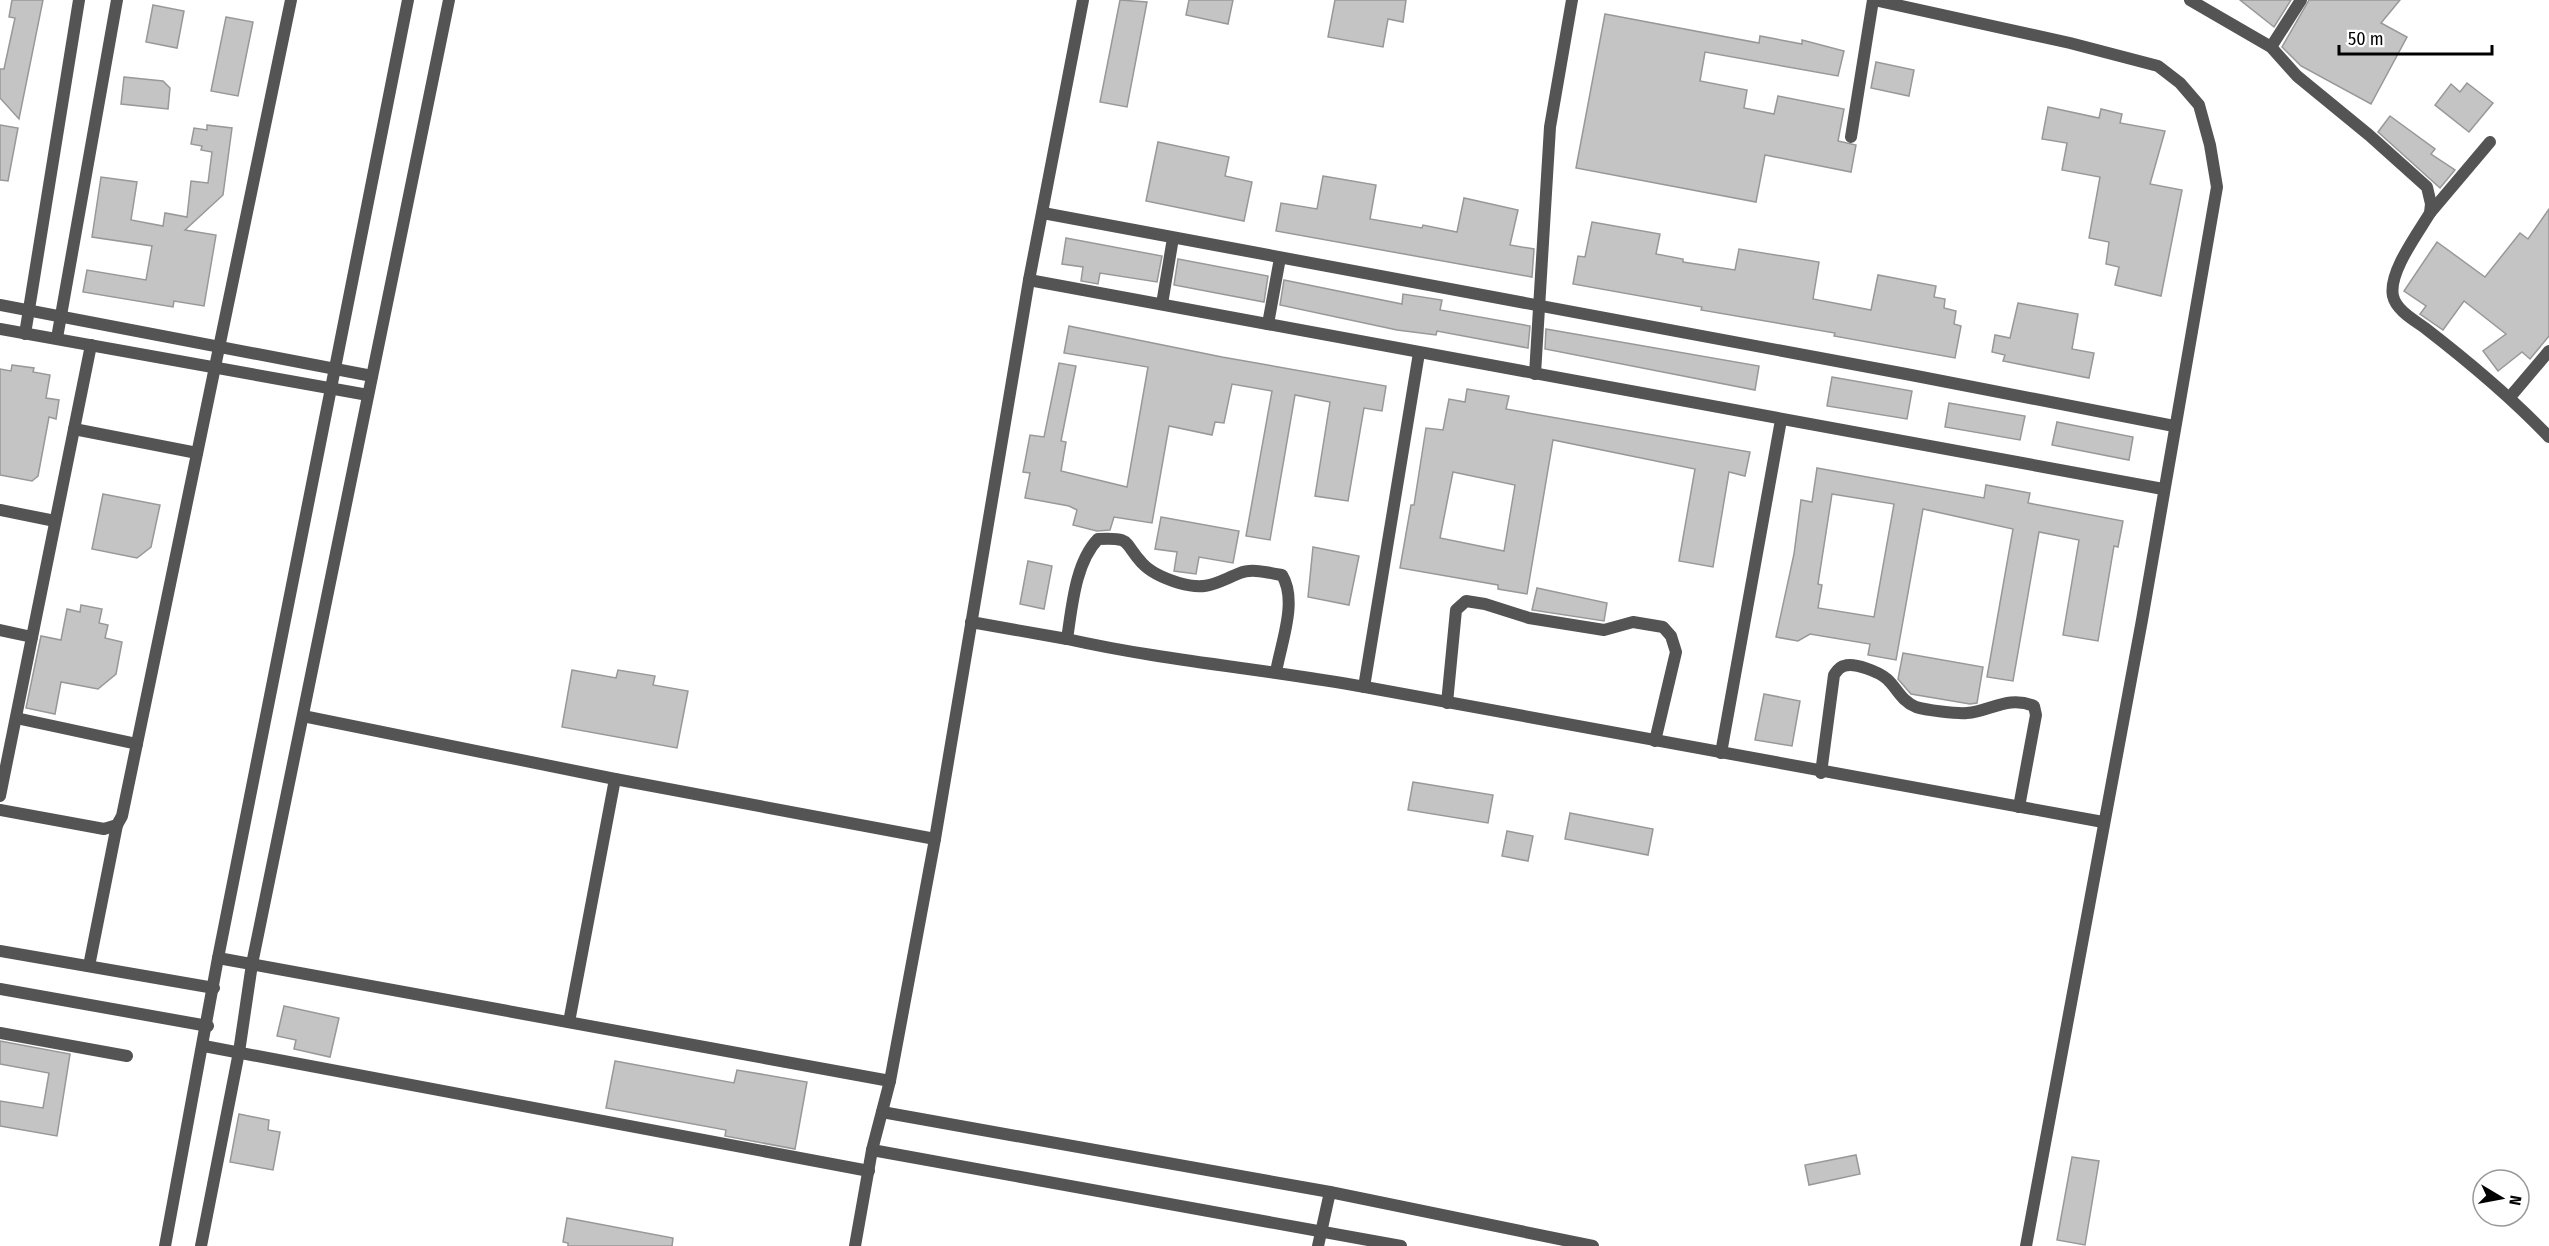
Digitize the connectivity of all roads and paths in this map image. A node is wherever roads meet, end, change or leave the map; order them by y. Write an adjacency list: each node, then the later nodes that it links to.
1 (79, 0): 22 (street)
2 (117, 0): 23 (street)
3 (291, 0): 29 (street)
4 (408, 0): 33 (street)
5 (449, 0): 35 (street)
6 (1083, 0): 14 (street)
7 (1572, 0): 21 (street)
8 (1874, 0): 12 (street); 40 (street)
9 (2190, 0): 11 (street)
10 (2301, 0): 11 (street)
11 (2271, 47): 15 (street)
12 (1851, 137)
13 (2490, 142): 15 (street)
14 (1043, 213): 16 (street); 18 (street)
15 (2430, 213): 38 (street)
16 (1173, 238): 17 (street); 19 (street)
17 (1280, 258): 21 (street); 24 (street)
18 (1029, 280): 19 (street); 47 (street)
19 (1162, 304): 24 (street)
20 (0, 305): 22 (street)
21 (1541, 306): 34 (street); 40 (street)
22 (28, 311): 23 (street); 26 (street)
23 (62, 317): 27 (street); 29 (street)
24 (1268, 324): 31 (street)
25 (0, 329): 26 (street)
26 (25, 334): 27 (street)
27 (57, 338): 28 (street)
28 (91, 345): 32 (street); 41 (street)
29 (220, 347): 32 (street); 33 (street)
30 (2549, 351): 38 (street)
31 (1419, 353): 34 (street); 52 (street)
32 (214, 368): 36 (street); 43 (street)
33 (335, 369): 35 (street); 36 (street)
34 (1535, 374): 39 (street)
35 (372, 376): 37 (street)
36 (331, 389): 37 (street); 68 (street)
37 (368, 395): 54 (street)
38 (2510, 397): 42 (street)
39 (1781, 420): 44 (street); 58 (street)
40 (2174, 426): 44 (street)
41 (74, 429): 43 (street); 46 (street)
42 (2549, 437)
43 (196, 453): 57 (street)
44 (2163, 489): 64 (street)
45 (0, 510): 46 (street)
46 (55, 521): 49 (street)
47 (971, 622): 50 (street); 66 (street)
48 (0, 630): 49 (street)
49 (32, 637): 55 (street)
50 (1067, 639): 51 (street); 51 (street)
51 (1276, 672): 52 (street)
52 (1364, 687): 53 (street)
53 (1447, 703): 56 (street); 56 (street)
54 (303, 716): 60 (street); 69 (street)
55 (16, 718): 57 (street); 61 (street)
56 (1655, 741): 58 (street)
57 (137, 744): 65 (street)
58 (1721, 753): 59 (street)
59 (1821, 773): 62 (street); 62 (street)
60 (615, 779): 66 (street); 73 (street)
61 (0, 796)
62 (2019, 807): 64 (street)
63 (0, 810): 65 (street)
64 (2103, 822): 91 (street)
65 (117, 825): 70 (street)
66 (935, 839): 79 (street)
67 (0, 951): 70 (street)
68 (218, 958): 69 (street); 72 (street)
69 (252, 964): 73 (street); 77 (street)
70 (89, 966): 72 (street)
71 (0, 988): 74 (street)
72 (214, 988): 74 (street)
73 (569, 1022): 79 (street)
74 (208, 1026): 76 (street)
75 (0, 1033): 78 (street)
76 (204, 1046): 77 (street); 86 (street)
77 (239, 1052): 82 (street); 87 (street)
78 (127, 1056)
79 (890, 1081): 80 (street)
80 (882, 1112): 81 (street); 83 (street)
81 (873, 1150): 82 (street); 84 (street)
82 (869, 1171): 88 (street)
83 (1330, 1192): 84 (street); 85 (street)
84 (1321, 1230): 89 (street); 90 (street)
85 (1585, 1245)
86 (165, 1246)
87 (201, 1246)
88 (855, 1246)
89 (1318, 1246)
90 (1401, 1246)
91 (2026, 1246)

